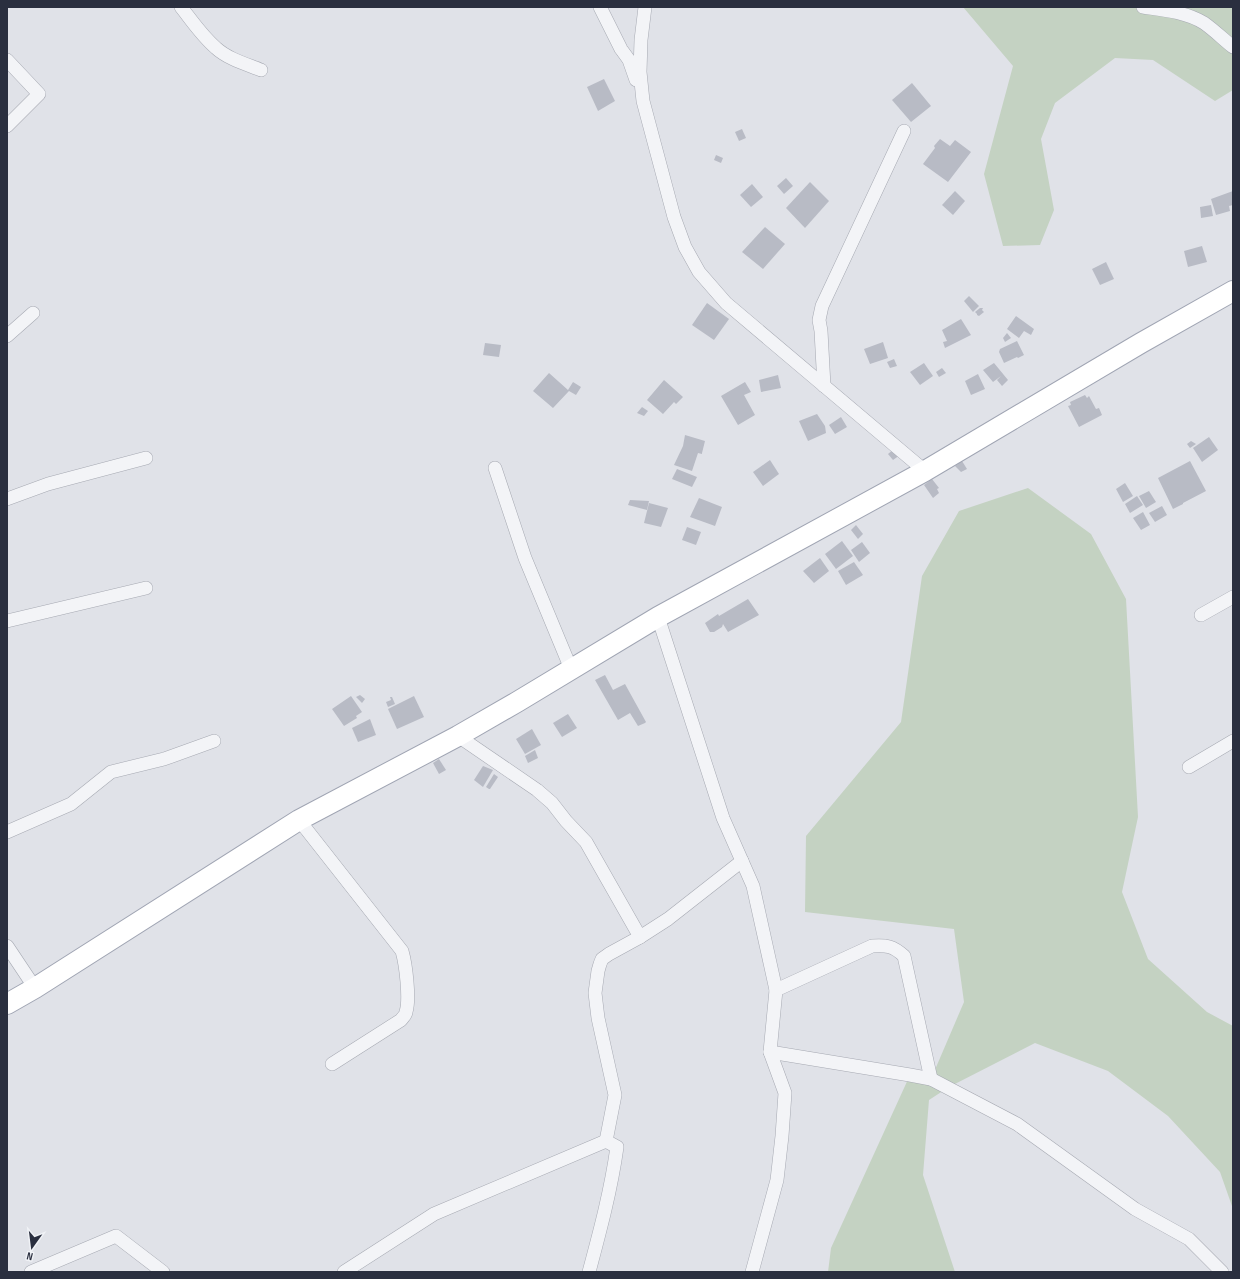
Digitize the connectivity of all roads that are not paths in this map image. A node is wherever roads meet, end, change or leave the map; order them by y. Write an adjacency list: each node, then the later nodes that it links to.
1 (181, 7): 7 (street)
2 (600, 7): 8 (street)
3 (645, 7): 8 (street)
4 (1143, 7): 5 (street)
5 (1233, 47)
6 (7, 60): 9 (street)
7 (261, 70)
8 (643, 101): 14 (street)
9 (7, 126)
10 (904, 131): 14 (street)
11 (1233, 291): 17 (main road)
12 (33, 313): 13 (street)
13 (7, 336)
14 (824, 386): 17 (street)
15 (146, 458): 18 (street)
16 (495, 468): 24 (street)
17 (925, 471): 22 (main road)
18 (7, 499)
19 (146, 588): 23 (street)
20 (1233, 597): 21 (street)
21 (1201, 615)
22 (658, 616): 24 (main road); 31 (street)
23 (7, 620)
24 (571, 669): 25 (main road)
25 (458, 736): 29 (main road); 32 (street)
26 (214, 741): 30 (street)
27 (1233, 741): 28 (street)
28 (1188, 767)
29 (299, 820): 34 (main road); 38 (street)
30 (7, 832)
31 (742, 861): 32 (street); 35 (street)
32 (640, 937): 40 (street)
33 (7, 946): 34 (street)
34 (35, 988): 36 (main road)
35 (776, 990): 37 (street); 39 (street)
36 (7, 1004)
37 (770, 1052): 39 (street); 45 (street)
38 (332, 1064)
39 (931, 1079): 46 (street)
40 (606, 1141): 43 (street); 44 (street)
41 (31, 1272): 42 (street)
42 (163, 1272)
43 (344, 1272)
44 (589, 1272)
45 (752, 1272)
46 (1222, 1272)

